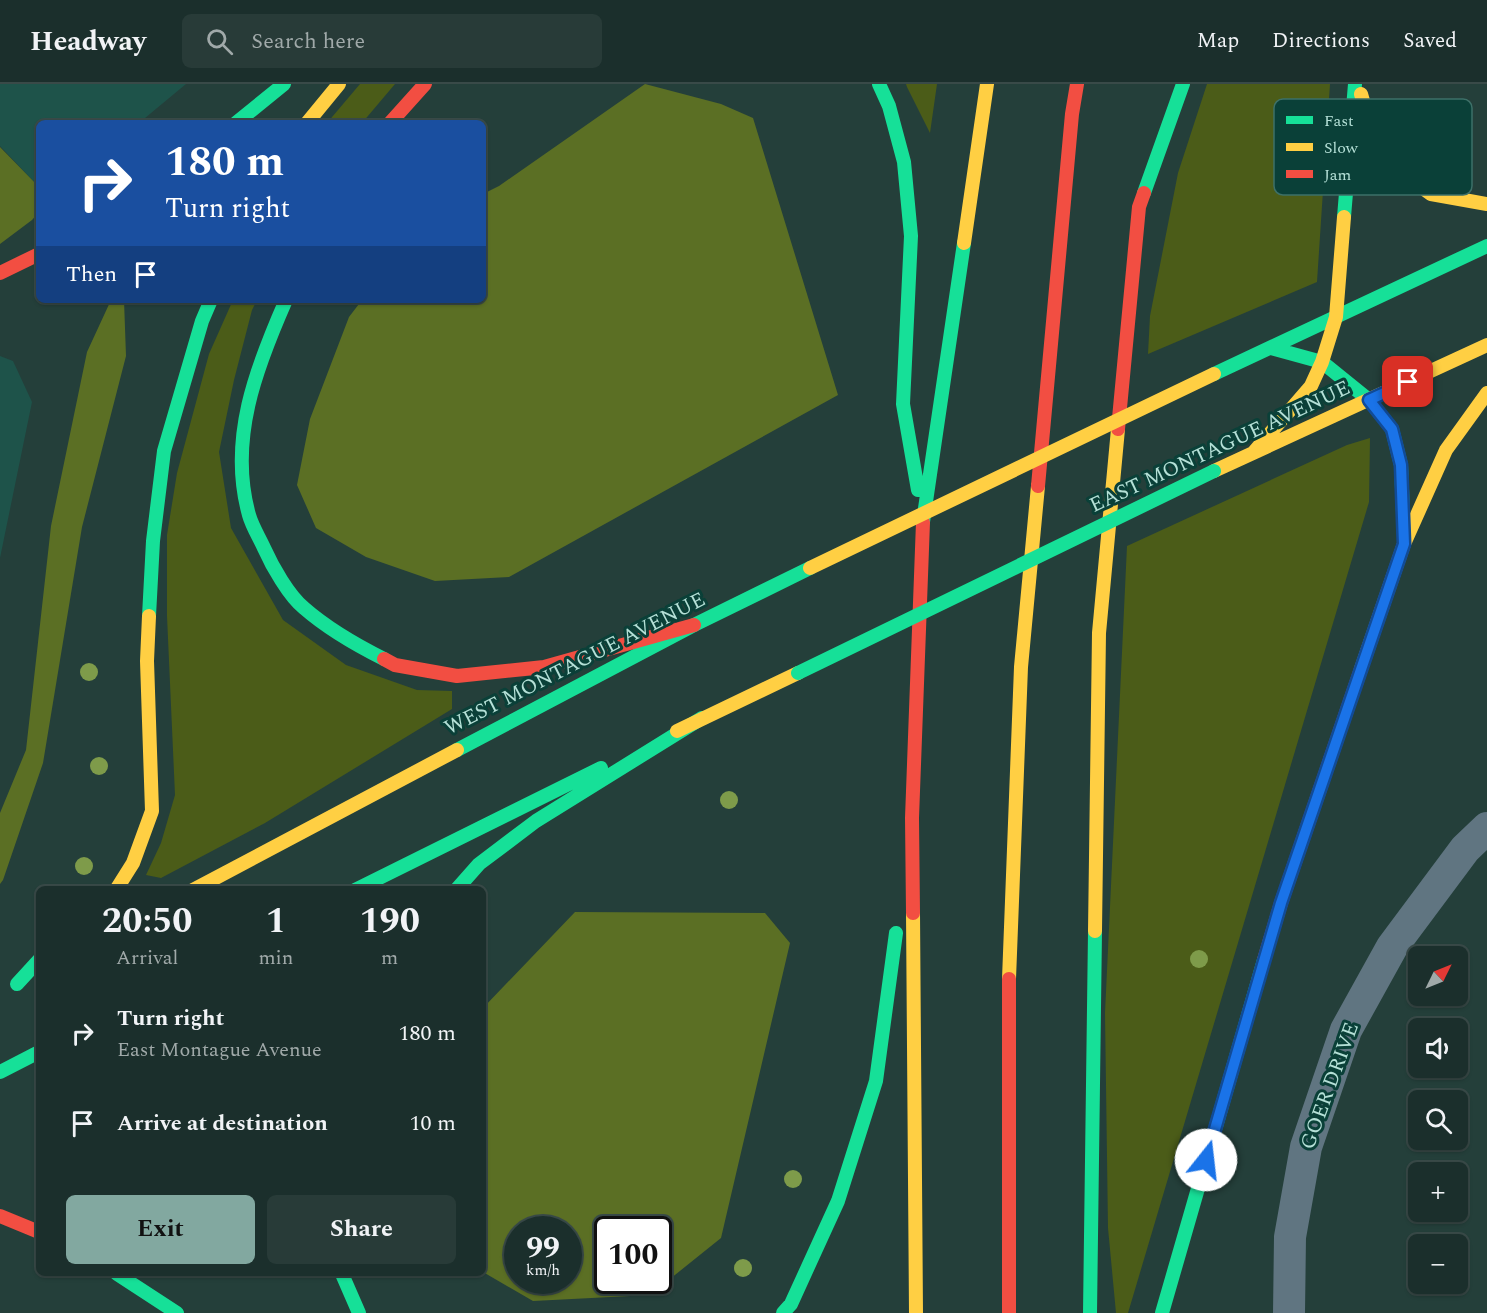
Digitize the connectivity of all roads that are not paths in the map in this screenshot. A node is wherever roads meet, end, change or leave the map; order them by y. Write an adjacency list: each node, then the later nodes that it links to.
1 (284, 84): 11 (main road)
2 (339, 84): 12 (main road)
3 (425, 84): 13 (main road)
4 (879, 84): 29 (main road)
5 (987, 84): 29 (main road)
6 (1077, 84): 51 (main road)
7 (1183, 84): 52 (main road)
8 (1357, 84): 9 (main road); 10 (main road)
9 (1356, 99)
10 (1362, 99)
11 (240, 120)
12 (309, 120)
13 (393, 120)
14 (1347, 195): 22 (main road)
15 (1437, 195): 16 (main road)
16 (1487, 204)
17 (1487, 246): 22 (main road)
18 (36, 255): 19 (main road)
19 (0, 273)
20 (210, 303): 35 (main road)
21 (285, 303): 31 (main road)
22 (1336, 317): 24 (main road); 25 (main road)
23 (1487, 345): 27 (main road, EAST MONTAGUE AVENUE)
24 (1271, 348): 25 (main road); 31 (main road, WEST MONTAGUE AVENUE, bridge)
25 (1322, 362): 27 (main road); 28 (main road)
26 (1487, 393): 30 (main road)
27 (1369, 400): 28 (main road, EAST MONTAGUE AVENUE); 30 (main road)
28 (1253, 453): 32 (main road, EAST MONTAGUE AVENUE, bridge)
29 (923, 520): 33 (main road)
30 (1404, 544): 53 (main road)
31 (694, 625): 36 (main road, WEST MONTAGUE AVENUE)
32 (702, 718): 37 (main road); 38 (main road)
33 (912, 818): 49 (main road); 50 (main road)
34 (1487, 828): 54 (street, GOER DRIVE)
35 (119, 886)
36 (201, 886)
37 (363, 886)
38 (460, 886)
39 (36, 963): 40 (main road)
40 (36, 974)
41 (36, 1054): 42 (main road)
42 (0, 1072)
43 (0, 1216): 44 (main road)
44 (36, 1231)
45 (120, 1276): 47 (main road)
46 (343, 1276): 48 (main road)
47 (177, 1313)
48 (359, 1313)
49 (783, 1313)
50 (916, 1313)
51 (1009, 1313)
52 (1090, 1313)
53 (1162, 1313)
54 (1289, 1313)

